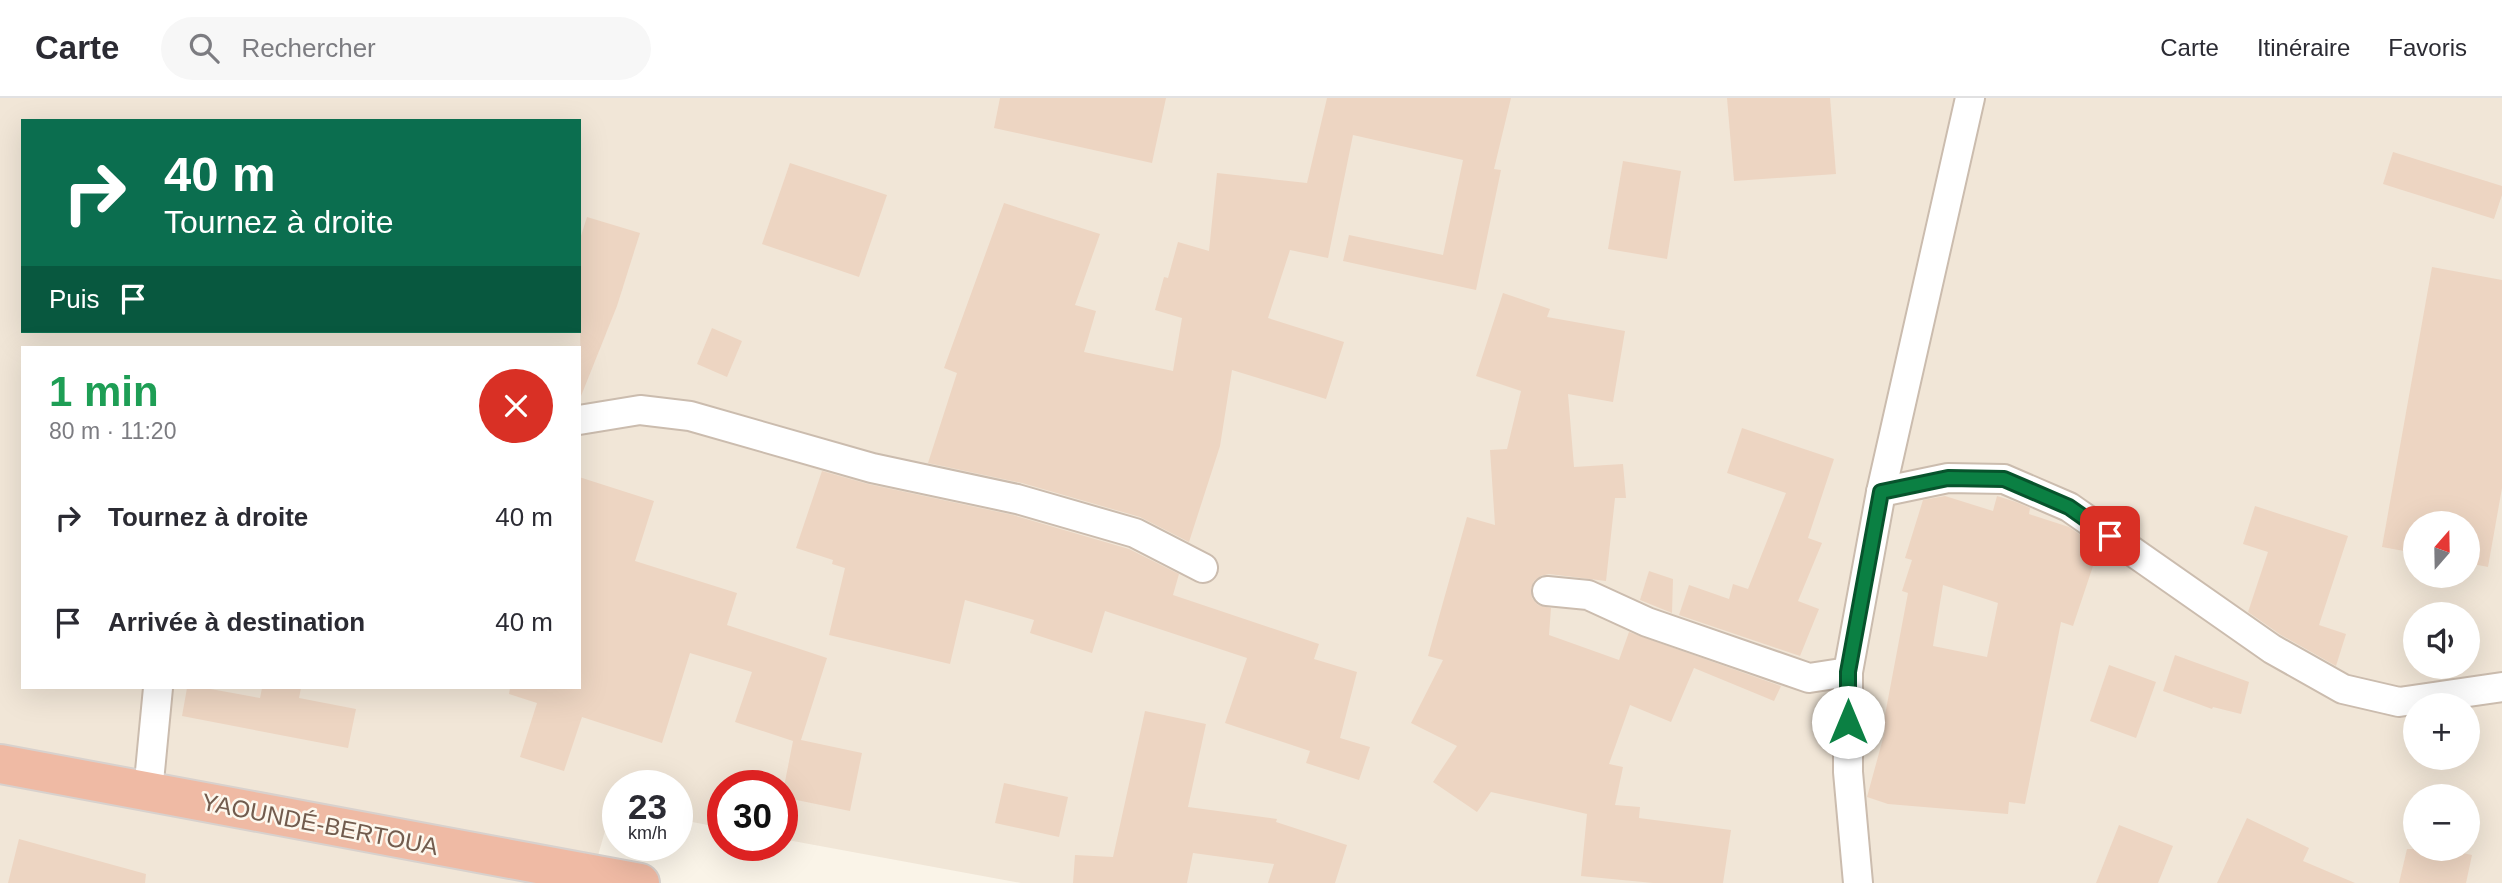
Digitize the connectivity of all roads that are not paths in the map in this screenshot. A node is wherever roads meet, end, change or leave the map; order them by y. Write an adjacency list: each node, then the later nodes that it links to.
1 (1970, 98): 3 (street)
2 (581, 420): 4 (street)
3 (1881, 492): 6 (street); 7 (street)
4 (1203, 568)
5 (1547, 591): 6 (street)
6 (1848, 672): 13 (street)
7 (2502, 687)
8 (158, 689): 10 (street)
9 (0, 764): 10 (highway, YAOUNDÉ-BERTOUA)
10 (148, 792): 11 (highway, YAOUNDÉ-BERTOUA)
11 (563, 877): 12 (highway, YAOUNDÉ-BERTOUA)
12 (640, 883)
13 (1858, 883)

